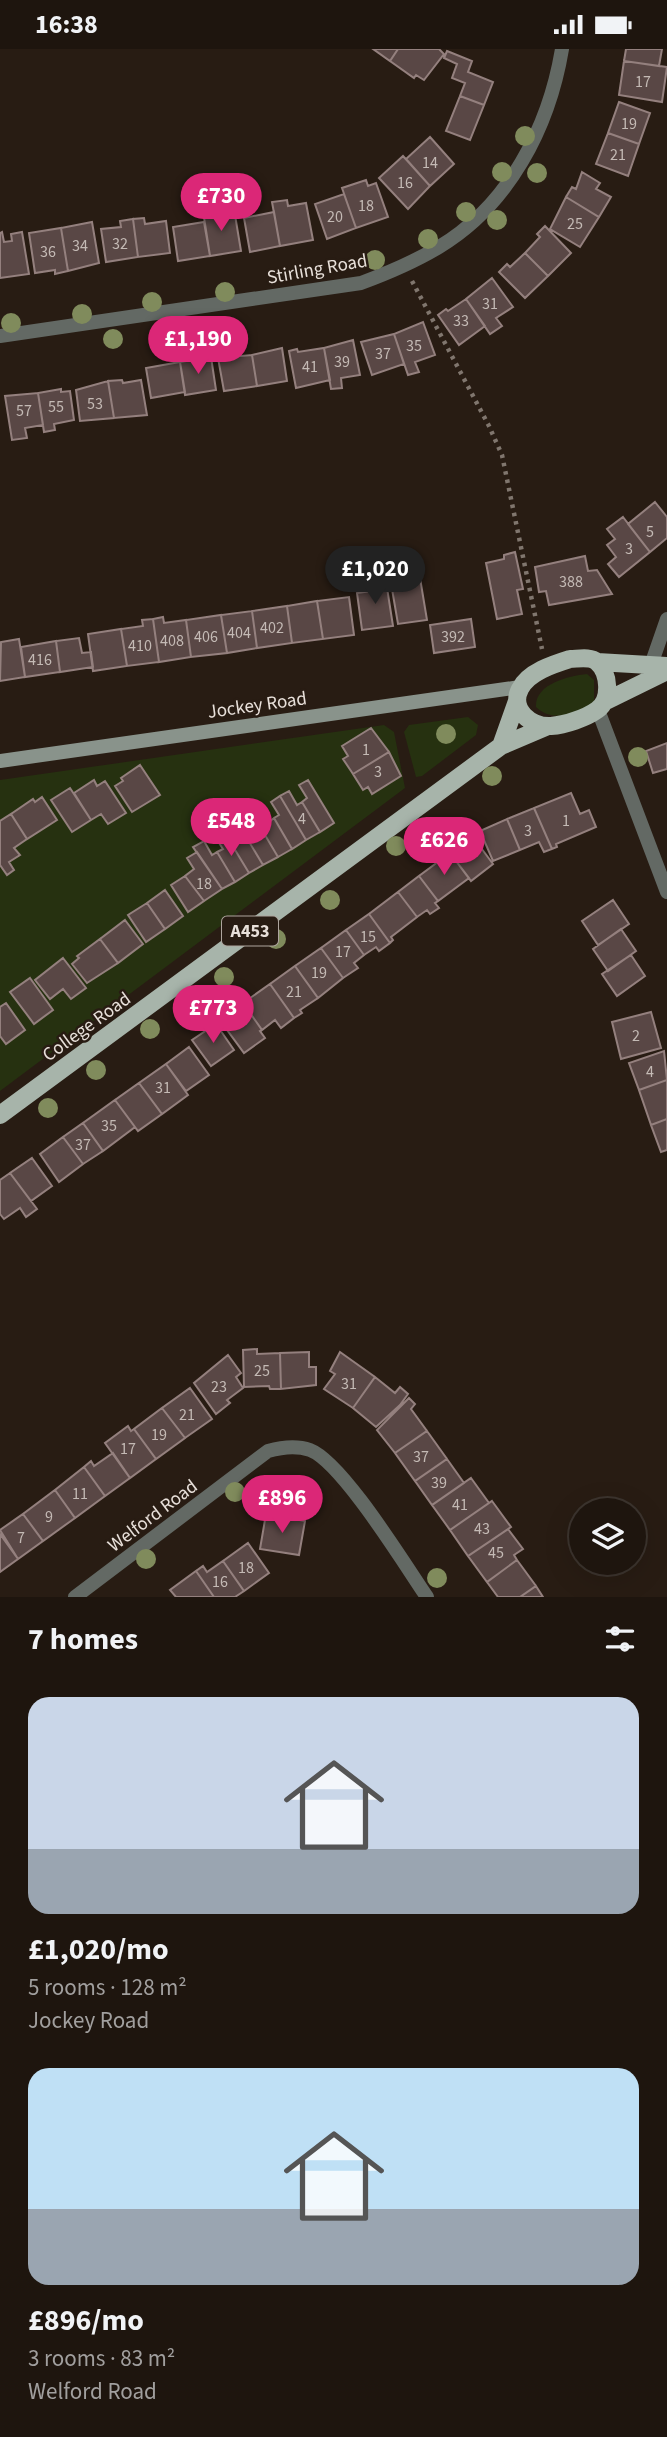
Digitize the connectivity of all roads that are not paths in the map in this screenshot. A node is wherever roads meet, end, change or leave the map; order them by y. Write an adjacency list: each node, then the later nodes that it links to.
1 (562, 49): 2 (street, Stirling Road)
2 (0, 336)
3 (667, 619): 5 (street)
4 (597, 662): 5 (main road); 6 (main road); 7 (main road)
5 (661, 667): 7 (main road)
6 (519, 694): 8 (main road); 9 (main road); 10 (main road, Jockey Road)
7 (601, 706): 8 (main road); 11 (street)
8 (548, 726): 9 (main road, College Road / A453)
9 (501, 746): 12 (main road, College Road / A453)
10 (0, 761)
11 (667, 892)
12 (0, 1115)
13 (75, 1597): 14 (street, Welford Road)
14 (427, 1597)

